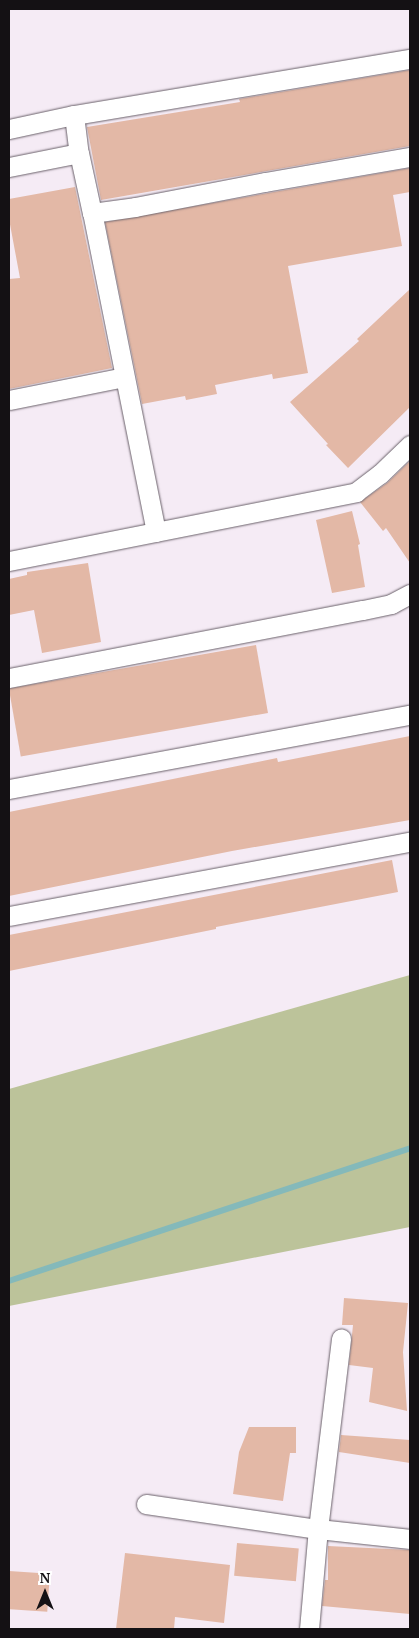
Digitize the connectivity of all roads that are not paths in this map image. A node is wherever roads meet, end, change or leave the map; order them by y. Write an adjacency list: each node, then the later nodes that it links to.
1 (410, 59): 2 (street)
2 (74, 115): 3 (street); 4 (street)
3 (9, 128)
4 (79, 153): 6 (street); 7 (street)
5 (410, 157): 7 (street)
6 (9, 167)
7 (92, 212): 8 (street)
8 (124, 376): 9 (street); 11 (street)
9 (9, 400)
10 (410, 445): 11 (street)
11 (156, 532): 12 (street)
12 (9, 561)
13 (410, 594): 14 (street)
14 (9, 678)
15 (410, 715): 16 (street)
16 (9, 789)
17 (410, 842): 18 (street)
18 (9, 916)
19 (341, 1338): 21 (street)
20 (146, 1504): 21 (street)
21 (318, 1529): 22 (street); 23 (street)
22 (410, 1539)
23 (309, 1629)

